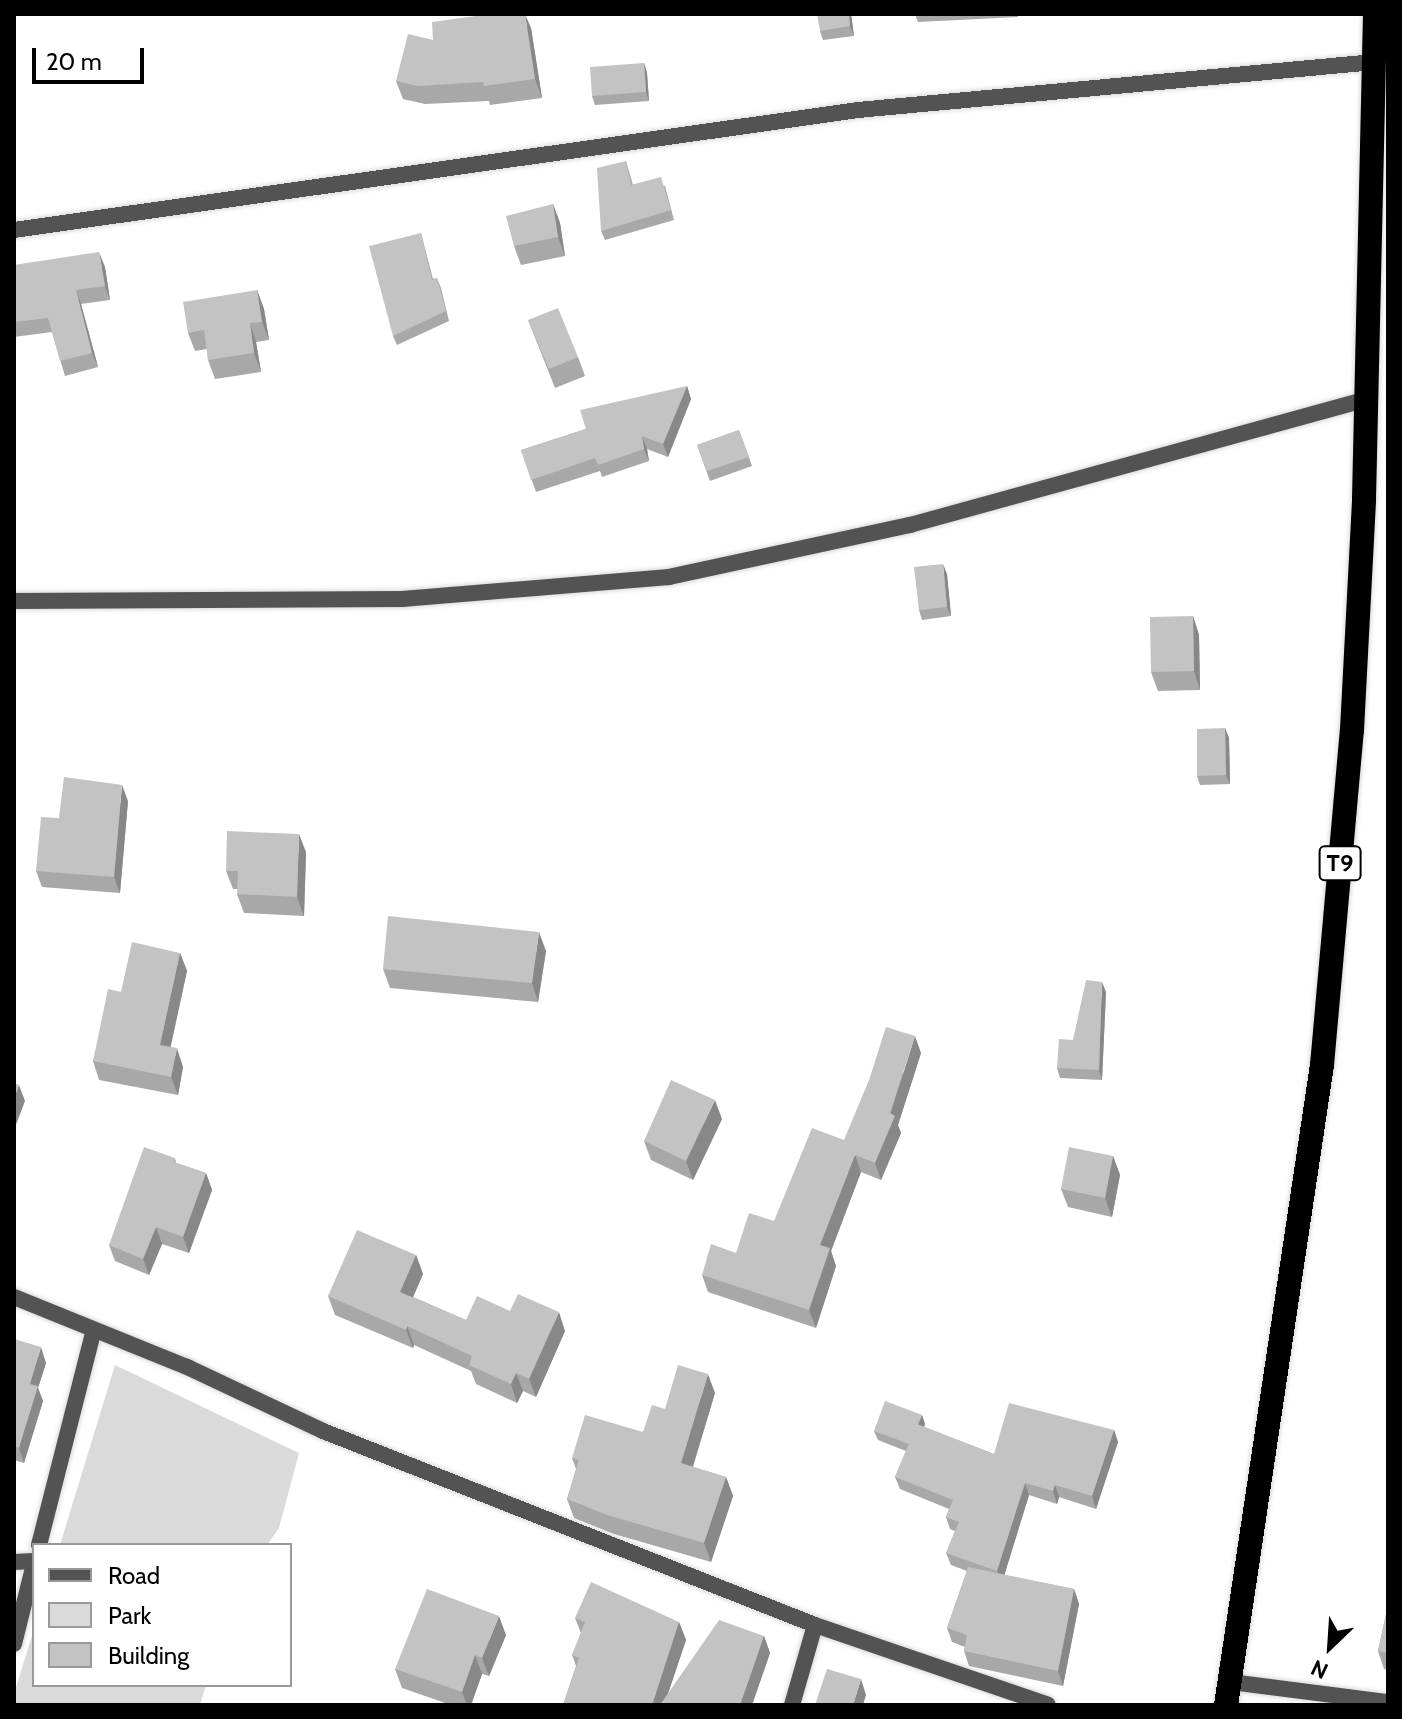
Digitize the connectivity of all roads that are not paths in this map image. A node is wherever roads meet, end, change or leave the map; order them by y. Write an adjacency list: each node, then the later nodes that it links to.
1 (1375, 14): 2 (highway, T9)
2 (1374, 62): 3 (street); 4 (highway, T9)
3 (14, 230)
4 (1378, 318): 5 (highway, T9)
5 (1366, 399): 6 (street); 13 (highway, T9)
6 (14, 601)
7 (14, 1297): 8 (street)
8 (94, 1330): 9 (street); 11 (street)
9 (40, 1543)
10 (32, 1570): 12 (street)
11 (815, 1625): 15 (street); 16 (street)
12 (14, 1644)
13 (1229, 1693): 14 (street)
14 (1388, 1702)
15 (792, 1705)
16 (1048, 1705)

